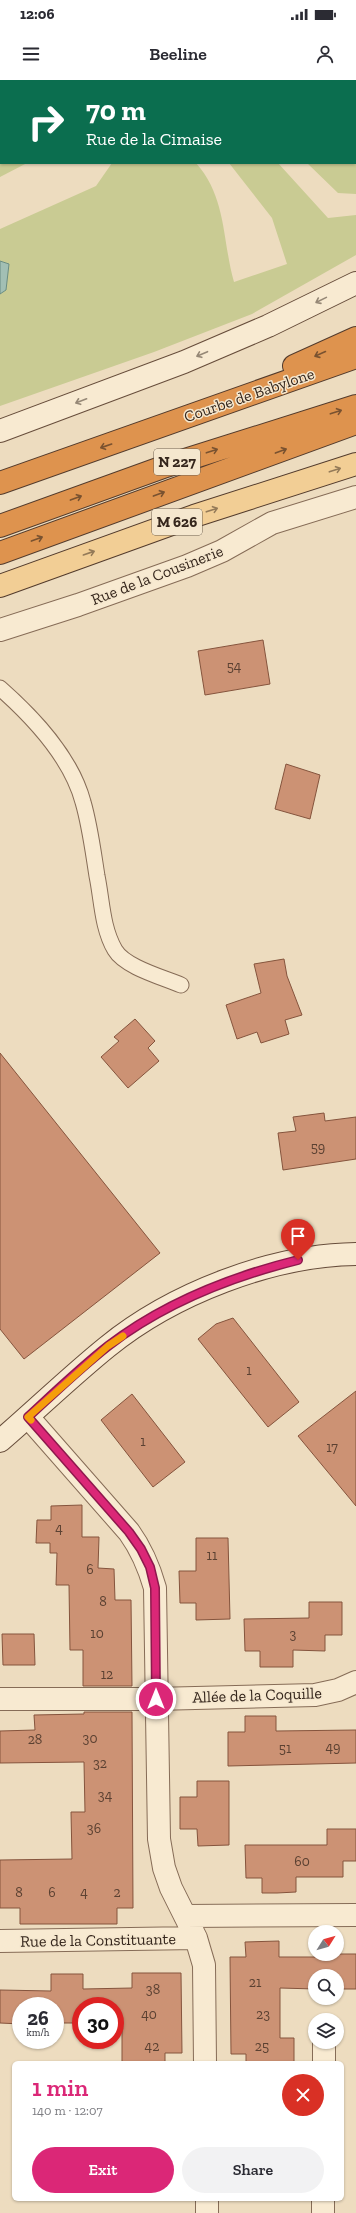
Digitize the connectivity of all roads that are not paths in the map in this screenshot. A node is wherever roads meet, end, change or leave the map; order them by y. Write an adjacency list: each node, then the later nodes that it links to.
1 (356, 283): 6 (street, one-way to 6)
2 (356, 338): 7 (highway, one-way to 7)
3 (356, 358): 7 (highway, Courbe de Babylone / N 227)
4 (356, 406): 11 (highway, N 227, one-way to 4)
5 (356, 423): 12 (highway, one-way to 5)
6 (0, 431)
7 (143, 433): 9 (highway, N 227, one-way to 9)
8 (356, 464): 13 (main road, M 626, one-way to 8)
9 (0, 483)
10 (356, 497): 14 (street, Rue de la Cousinerie)
11 (0, 526)
12 (0, 553)
13 (0, 586)
14 (0, 630)
15 (0, 688): 16 (lane)
16 (181, 985)
17 (356, 1254): 18 (street)
18 (28, 1417): 19 (street); 22 (street)
19 (0, 1441)
20 (356, 1682): 22 (street, Allée de la Coquille)
21 (0, 1699): 22 (street, Allée de la Coquille)
22 (156, 1699): 24 (street)
23 (356, 1915): 24 (street)
24 (185, 1916): 25 (street)
25 (196, 1938): 26 (street, Rue de la Constituante); 28 (street)
26 (0, 1941)
27 (324, 2049): 29 (street)
28 (206, 2061)
29 (324, 2061)
30 (207, 2201): 32 (street)
31 (323, 2201): 33 (street)
32 (207, 2213)
33 (323, 2213)

